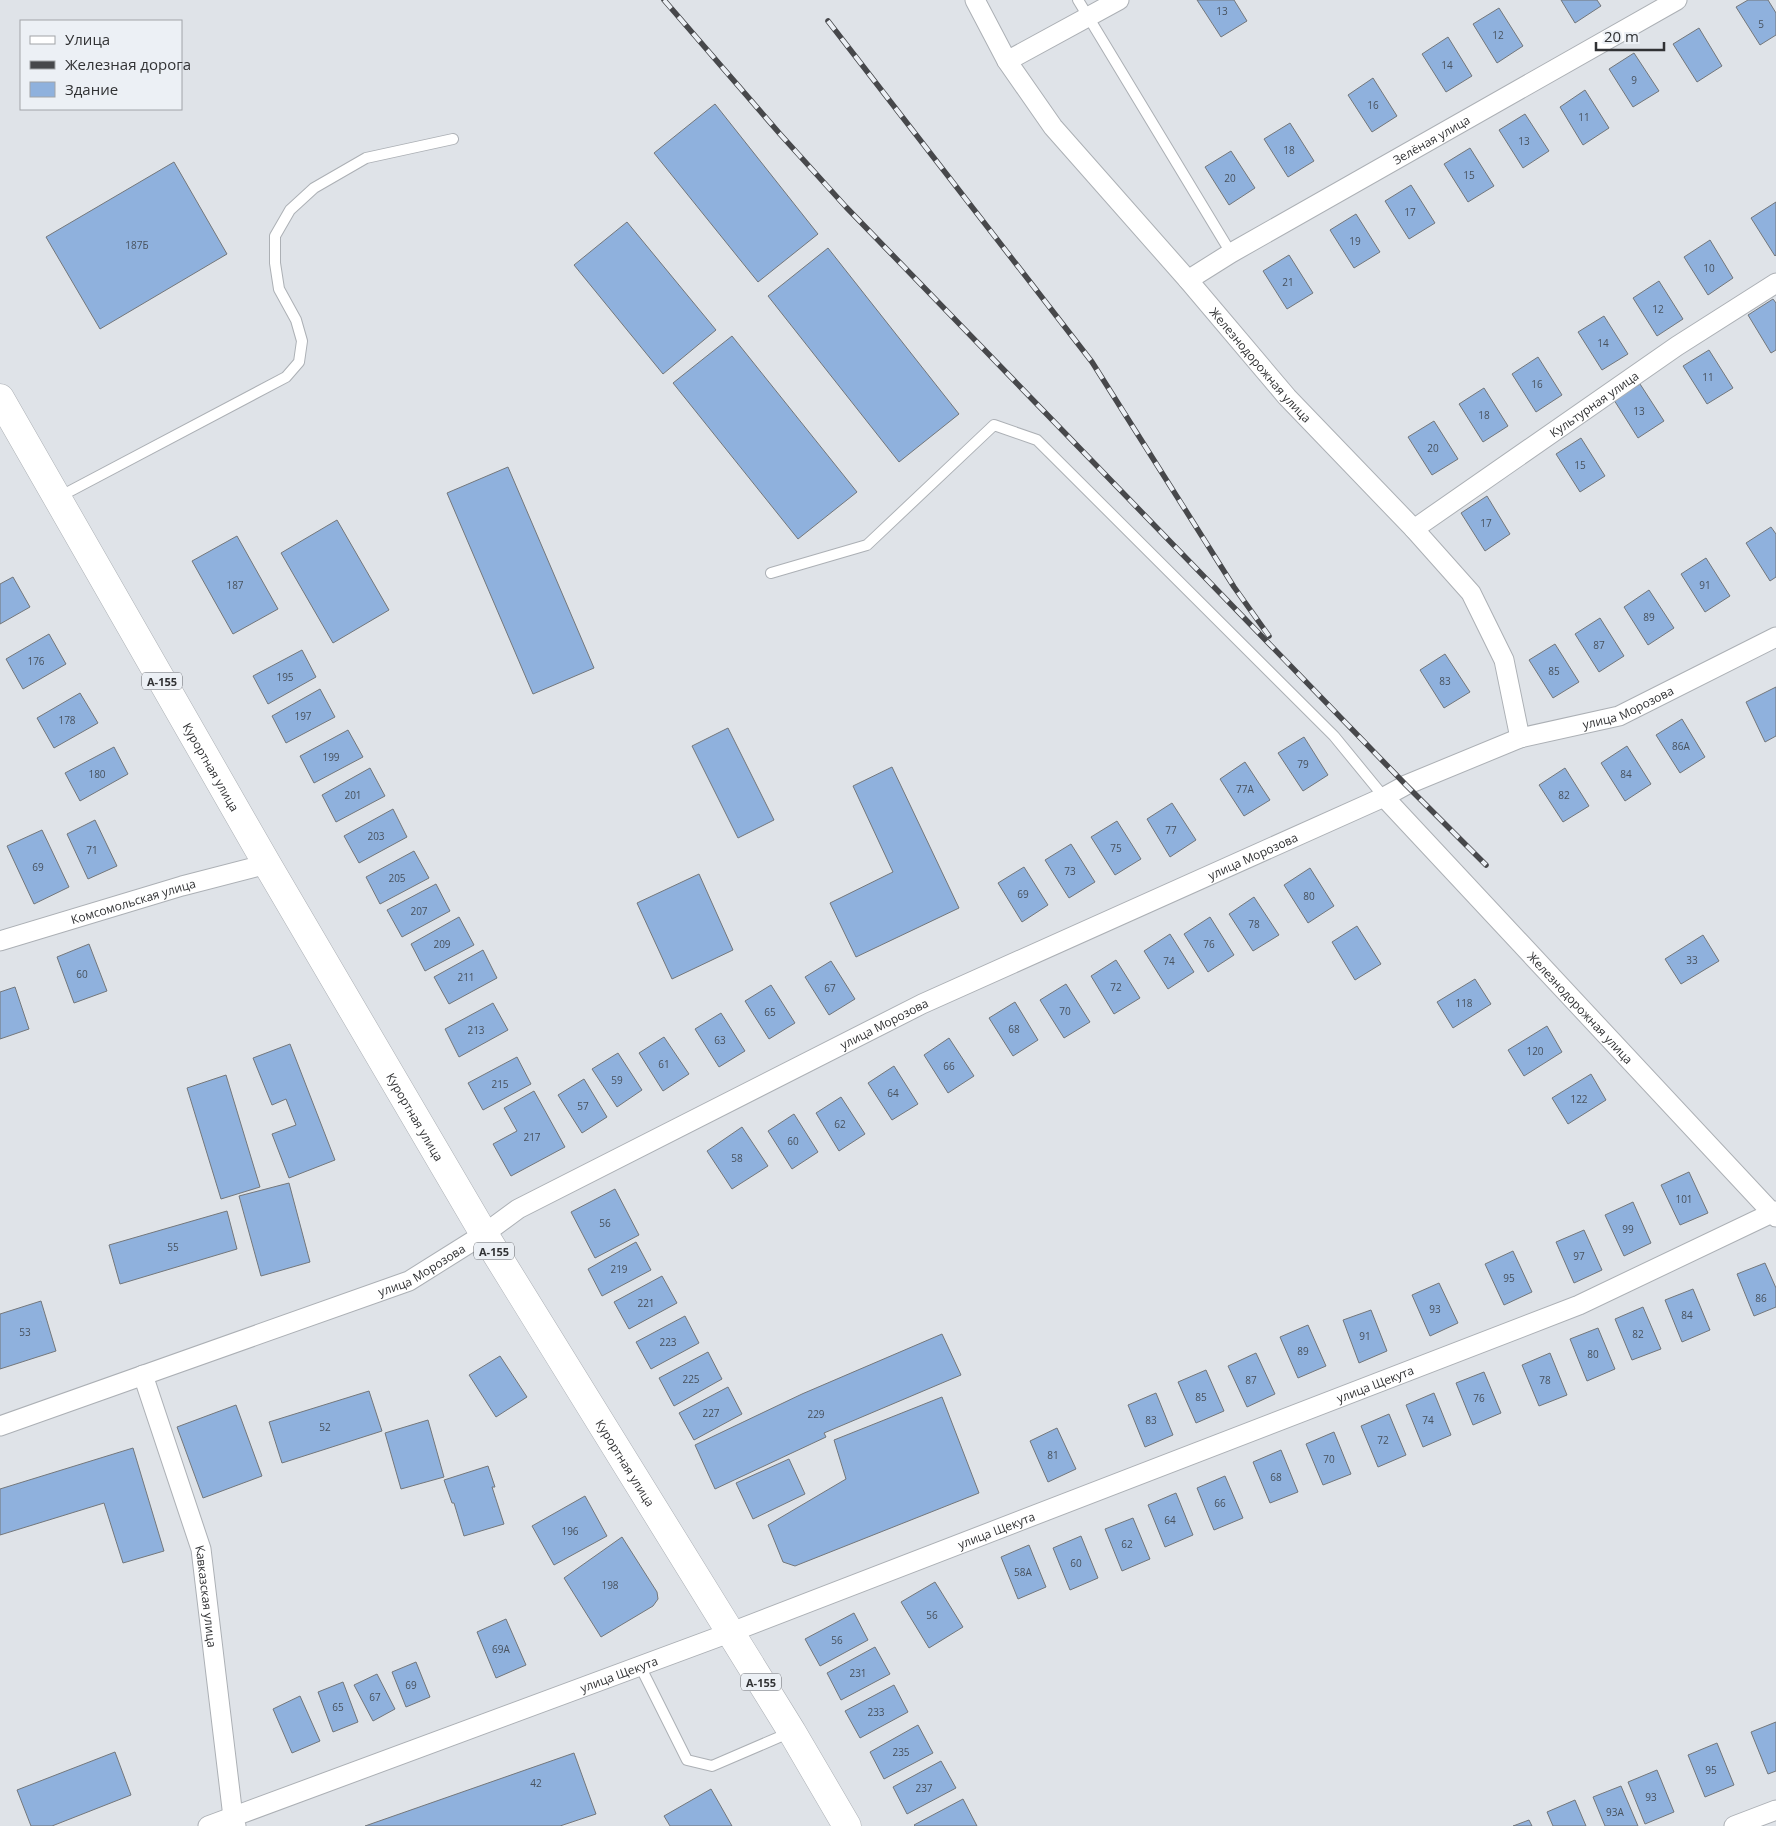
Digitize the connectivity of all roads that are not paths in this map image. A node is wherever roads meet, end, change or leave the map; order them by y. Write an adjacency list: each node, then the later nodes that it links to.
1 (975, 0): 6 (street, Железнодорожная улица)
2 (1078, 0): 5 (lane)
3 (1119, 0): 5 (street)
4 (1677, 0): 8 (street, Зелёная улица)
5 (1088, 17): 6 (street); 8 (lane)
6 (1007, 61): 9 (street, Железнодорожная улица)
7 (453, 139): 12 (lane)
8 (1231, 253): 9 (street, Зелёная улица)
9 (1188, 280): 13 (street, Железнодорожная улица)
10 (1776, 283): 13 (street, Культурная улица)
11 (0, 398): 12 (main road, Курортная улица / А-155)
12 (56, 499): 18 (main road, Курортная улица / А-155)
13 (1414, 529): 16 (street, Железнодорожная улица)
14 (771, 573): 17 (lane)
15 (1776, 637): 16 (street, улица Морозова)
16 (1520, 738): 17 (street, улица Морозова)
17 (1384, 797): 20 (street, Железнодорожная улица); 21 (street, улица Морозова)
18 (268, 864): 19 (street, Комсомольская улица); 21 (main road, Курортная улица / А-155)
19 (0, 941)
20 (1775, 1213): 24 (street, улица Щекута)
21 (484, 1234): 22 (street, улица Морозова); 24 (main road, Курортная улица / А-155)
22 (144, 1375): 23 (street, улица Морозова); 28 (street, Кавказская улица)
23 (0, 1426)
24 (729, 1633): 25 (street, улица Щекута); 26 (main road, Курортная улица / А-155)
25 (640, 1666): 26 (lane); 28 (street, улица Щекута)
26 (792, 1732): 30 (main road, Курортная улица / А-155)
27 (1776, 1810): 31 (street)
28 (234, 1821): 29 (street, улица Щекута)
29 (208, 1826)
30 (847, 1826)
31 (1734, 1826)

